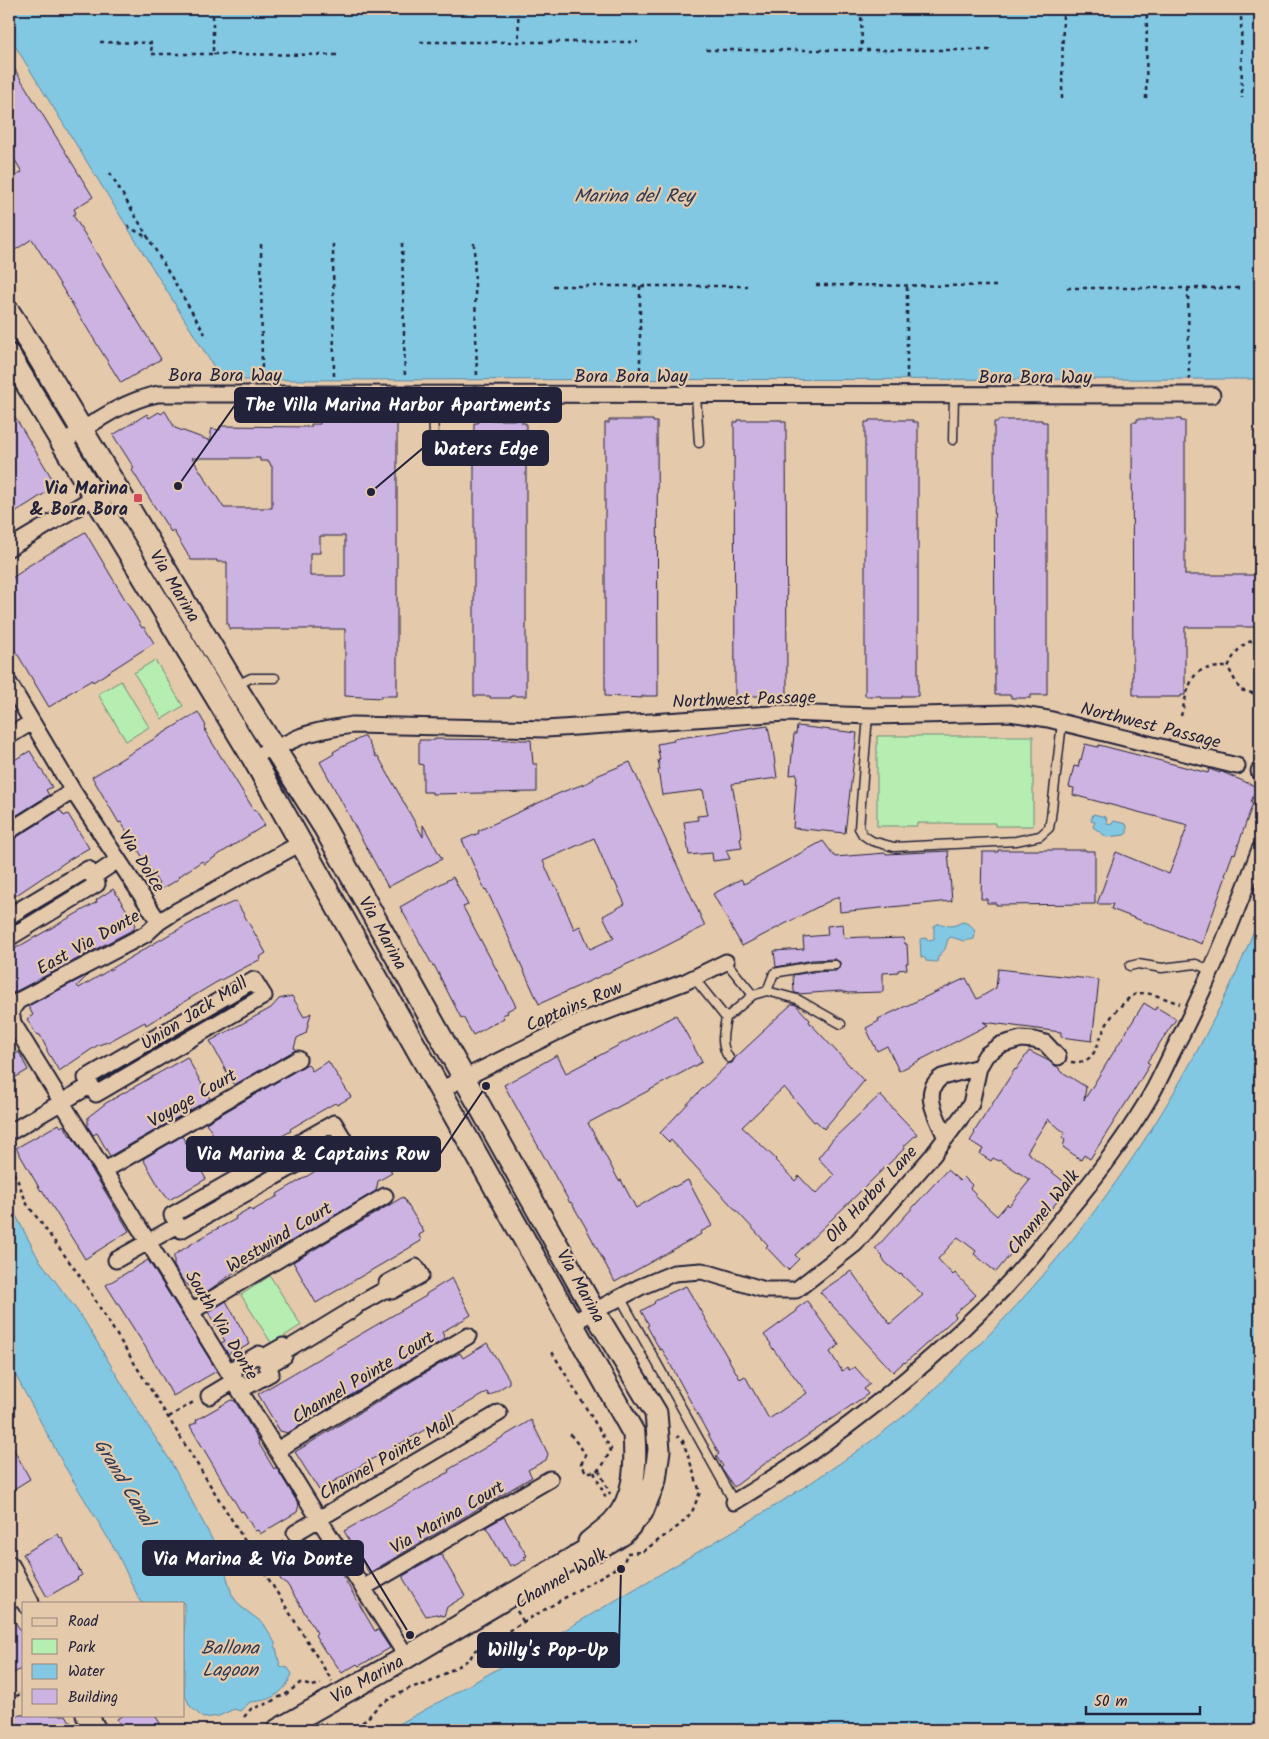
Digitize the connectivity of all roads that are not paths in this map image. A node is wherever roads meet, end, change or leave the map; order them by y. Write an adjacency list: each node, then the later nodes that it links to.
1 (9, 312): 7 (street, Via Marina)
2 (9, 355): 10 (street, Via Marina)
3 (434, 395): 4 (street, Bora Bora Way); 7 (street, Bora Bora Way); 9 (lane)
4 (696, 395): 5 (street, Bora Bora Way); 11 (lane)
5 (954, 395): 6 (street, Bora Bora Way); 8 (lane)
6 (1212, 395)
7 (82, 430): 10 (street, Bora Bora Way); 13 (street, Via Marina)
8 (953, 440)
9 (434, 442)
10 (62, 443): 12 (street, Via Marina)
11 (699, 443)
12 (94, 496): 13 (street); 14 (street); 23 (street, Via Marina)
13 (126, 506): 17 (street, Via Marina)
14 (9, 548)
15 (275, 678): 17 (lane)
16 (9, 683): 19 (street, Via Dolce)
17 (235, 686): 22 (street, Via Marina)
18 (868, 715): 20 (street, Northwest Passage); 20 (lane); 22 (street, Northwest Passage)
19 (32, 722): 21 (street); 25 (street, Via Dolce)
20 (1062, 723): 24 (street, Northwest Passage)
21 (9, 736)
22 (274, 749): 23 (street, Northwest Passage); 48 (street, Via Marina)
23 (253, 758): 27 (street, Via Marina)
24 (1237, 766)
25 (73, 791): 26 (street); 29 (street, Via Dolce)
26 (9, 831)
27 (301, 844): 32 (street, Via Dolce); 50 (street, Via Marina)
28 (1260, 849): 37 (street, Channel Walk)
29 (118, 860): 30 (street); 32 (street, Via Dolce)
30 (93, 877): 31 (street); 33 (street)
31 (9, 916)
32 (159, 922): 41 (street, East Via Donte)
33 (9, 938)
34 (726, 962): 38 (street, Captains Row); 40 (lane)
35 (835, 965): 39 (lane)
36 (1130, 966): 37 (lane)
37 (1210, 970): 70 (street, Channel Walk)
38 (694, 978): 42 (lane); 48 (street, Captains Row)
39 (767, 991): 40 (lane); 43 (lane)
40 (753, 996): 42 (lane)
41 (11, 1011): 51 (street, South Via Donte)
42 (726, 1018): 45 (lane)
43 (841, 1024)
44 (1058, 1057): 47 (street, Old Harbor Lane)
45 (729, 1058)
46 (298, 1059): 54 (street, Voyage Court)
47 (979, 1067): 53 (street, Old Harbor Lane); 53 (street)
48 (465, 1078): 50 (street, Captains Row); 62 (street, Via Marina)
49 (91, 1085): 49 (street, Union Jack Mall); 51 (street, Union Jack Mall)
50 (440, 1090): 63 (street, Via Marina)
51 (62, 1102): 52 (street, Union Jack Mall); 54 (street, South Via Donte)
52 (14, 1130)
53 (946, 1138): 60 (street, Old Harbor Lane)
54 (105, 1170): 57 (street, South Via Donte)
55 (386, 1196): 61 (street, Westwind Court)
56 (178, 1225): 56 (street); 57 (street)
57 (149, 1241): 58 (street); 61 (street, South Via Donte)
58 (116, 1260)
59 (386, 1289): 65 (street)
60 (620, 1297): 62 (street, Old Harbor Lane); 70 (lane)
61 (192, 1311): 65 (street, South Via Donte)
62 (594, 1311): 63 (street, Old Harbor Lane); 73 (street, Via Marina)
63 (570, 1324): 73 (street, Via Marina)
64 (468, 1336): 68 (street, Channel Pointe Court)
65 (234, 1381): 66 (street); 68 (street, South Via Donte)
66 (209, 1396)
67 (499, 1413): 71 (street, Channel Pointe Mall)
68 (277, 1450): 71 (street, South Via Donte)
69 (550, 1479): 75 (street, Via Marina Court)
70 (734, 1502)
71 (319, 1519): 72 (street, Channel Pointe Mall); 75 (street, South Via Donte)
72 (295, 1533)
73 (585, 1551): 77 (street, Via Marina)
74 (9, 1567): 76 (street)
75 (363, 1588): 77 (street, South Via Donte)
76 (21, 1602)
77 (407, 1657): 80 (street, Via Marina)
78 (88, 1716): 79 (street)
79 (95, 1730)
80 (278, 1730)

